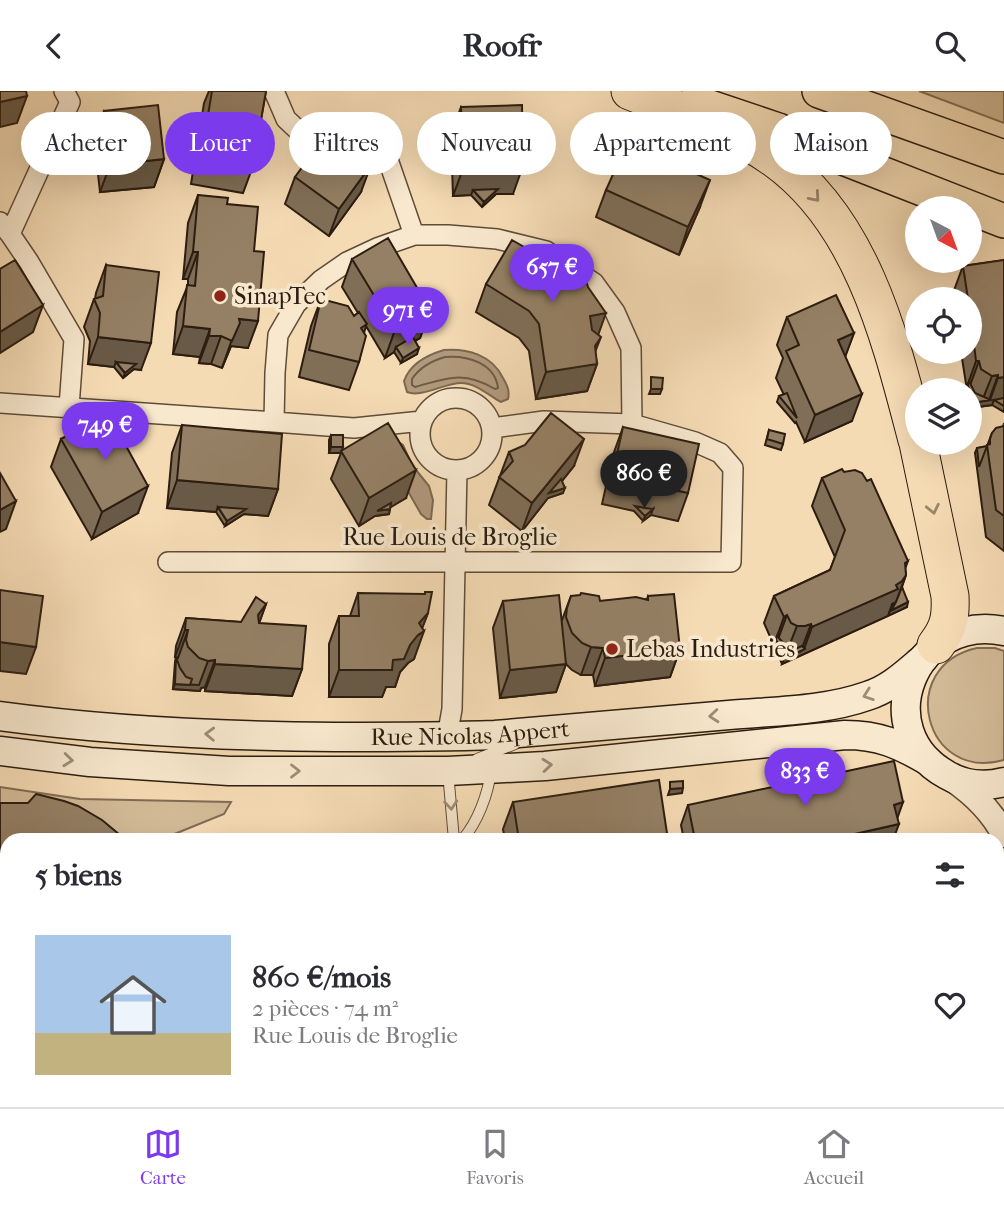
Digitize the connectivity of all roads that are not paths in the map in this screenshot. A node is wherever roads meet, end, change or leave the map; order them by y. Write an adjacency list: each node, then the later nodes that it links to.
1 (64, 91): 8 (street)
2 (274, 91): 9 (street)
3 (630, 91): 10 (highway, one-way to 10)
4 (659, 91): 7 (highway)
5 (819, 91): 6 (highway)
6 (1004, 156)
7 (1004, 221)
8 (5, 228): 12 (street)
9 (414, 235): 14 (street); 15 (street)
10 (905, 396)
11 (0, 403): 12 (street)
12 (69, 407): 14 (street)
13 (422, 421): 14 (street); 16 (street); 18 (street)
14 (274, 422)
15 (632, 424): 16 (street); 19 (street, Rue Louis de Broglie)
16 (492, 428): 18 (street)
17 (920, 455): 22 (highway, one-way to 22)
18 (457, 470): 19 (street)
19 (454, 561): 20 (street, Rue Louis de Broglie); 25 (street)
20 (168, 562)
21 (1004, 631): 22 (main road, Rue Nicolas Appert)
22 (930, 651): 24 (main road, Rue Nicolas Appert, one-way to 24); 27 (main road)
23 (0, 716): 25 (main road, Rue Nicolas Appert, one-way to 23)
24 (548, 730): 25 (main road, Rue Nicolas Appert); 29 (lane)
25 (447, 737)
26 (0, 751): 29 (main road, Rue Nicolas Appert, one-way to 29)
27 (935, 767): 28 (main road, Rue Nicolas Appert, one-way to 27); 30 (main road, Rue Nicolas Appert); 33 (street)
28 (491, 769): 29 (main road, Rue Nicolas Appert); 32 (lane)
29 (448, 771): 31 (lane, one-way to 31)
30 (1004, 782)
31 (453, 833)
32 (469, 833)
33 (1003, 833)

